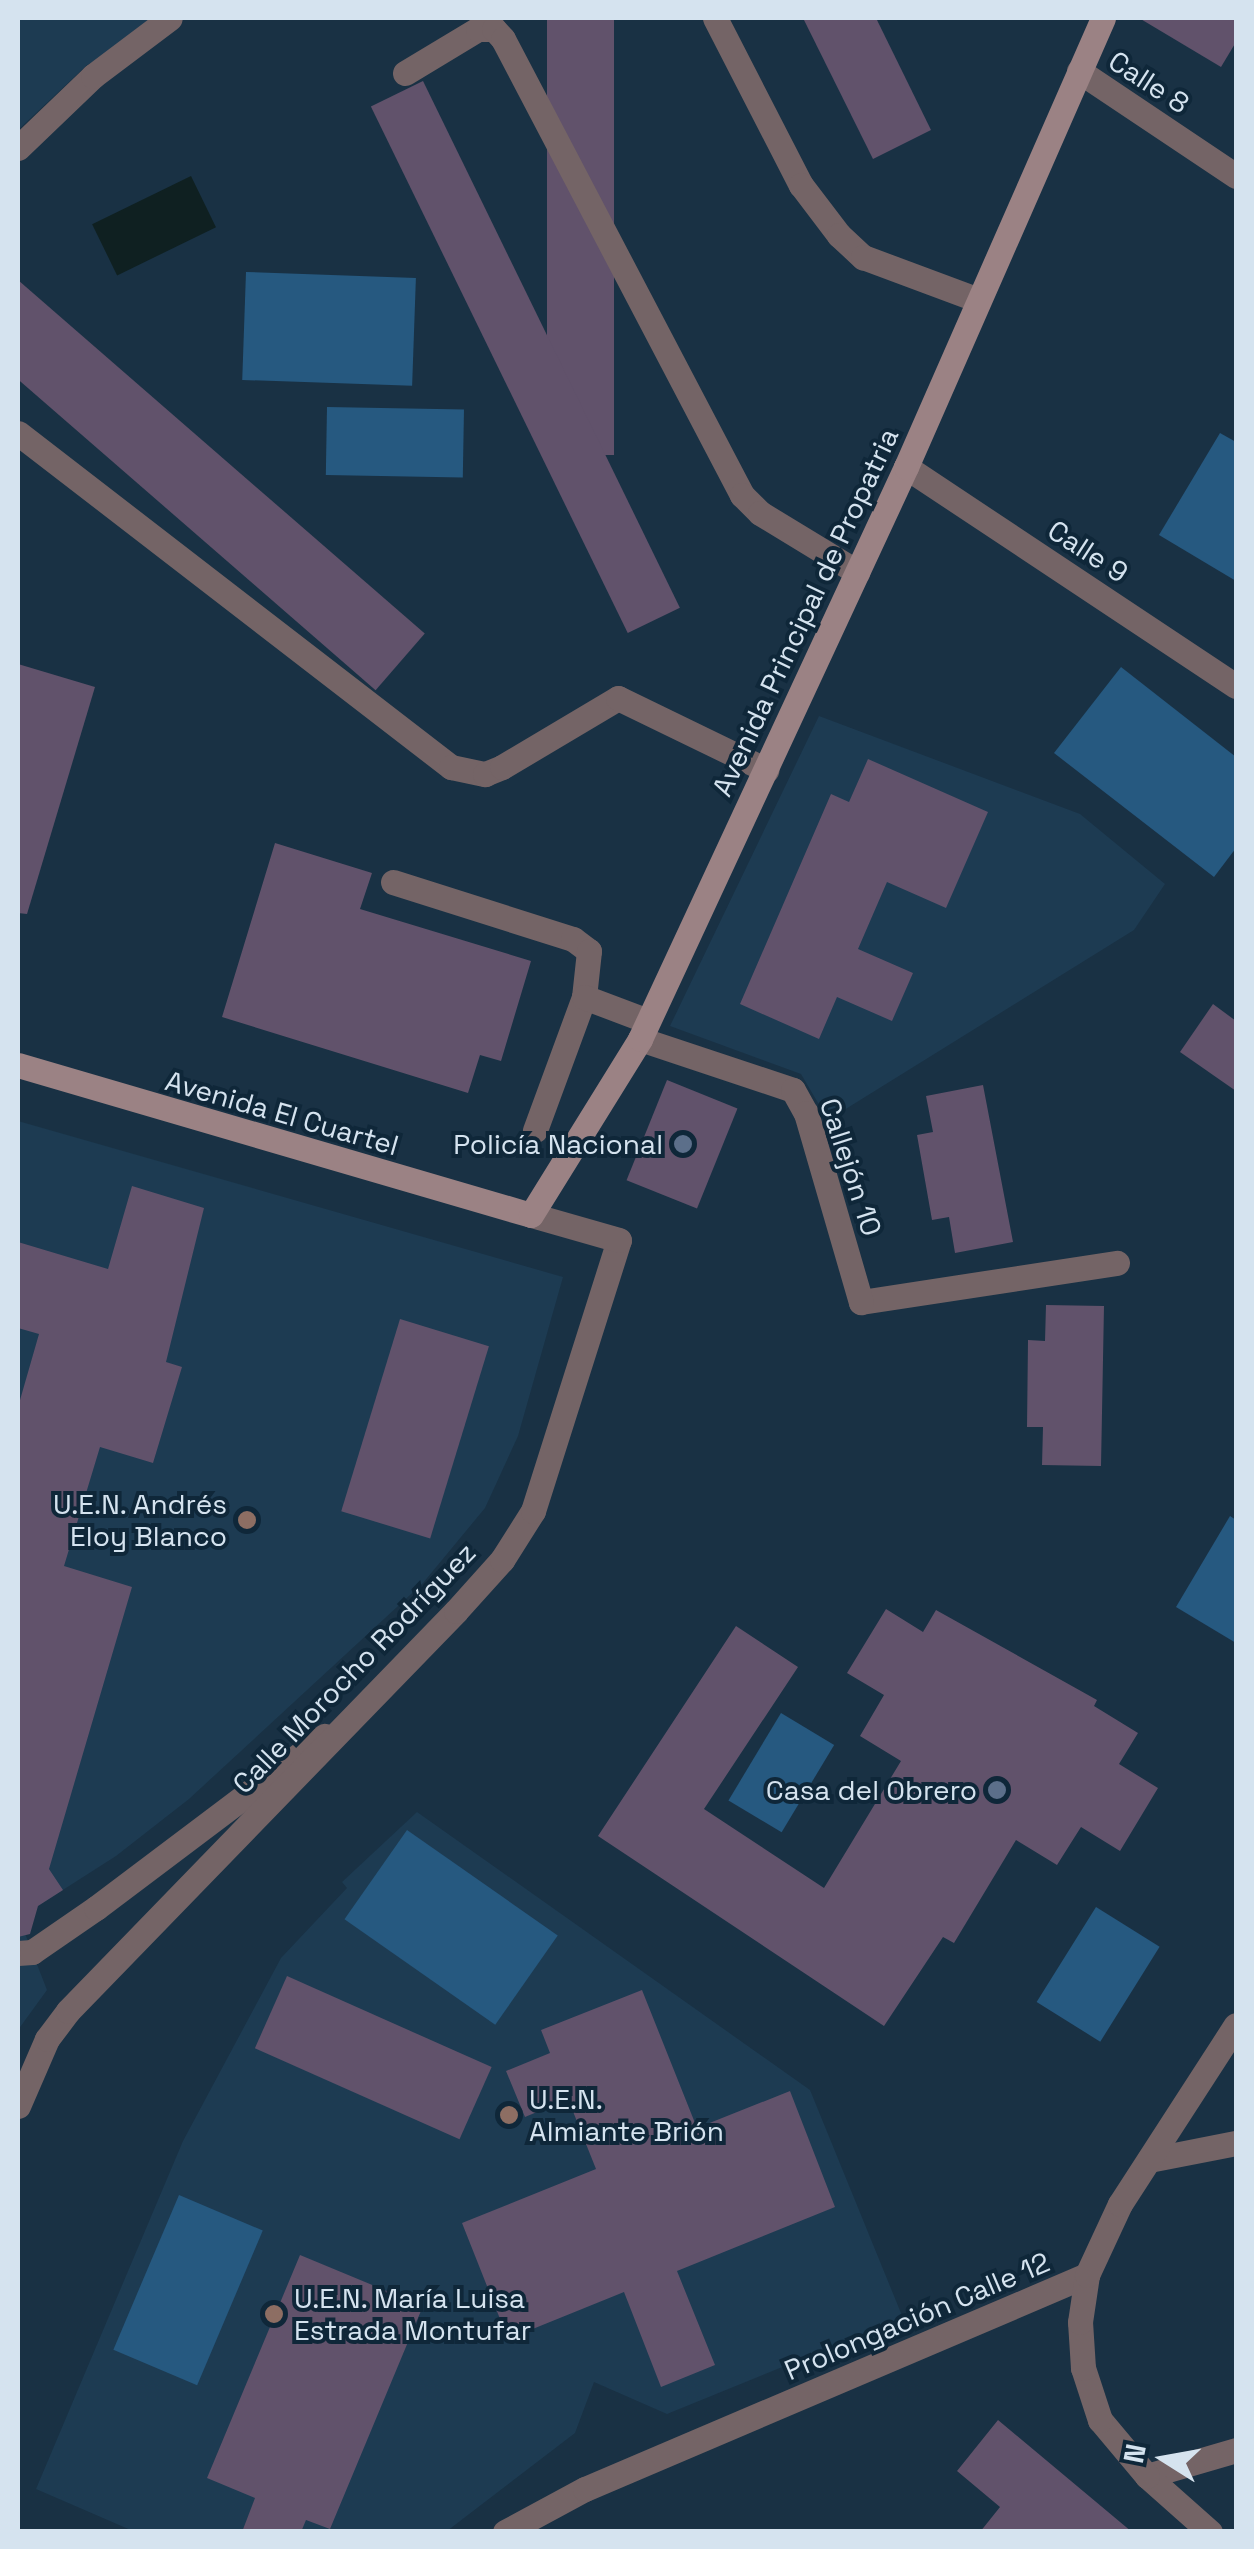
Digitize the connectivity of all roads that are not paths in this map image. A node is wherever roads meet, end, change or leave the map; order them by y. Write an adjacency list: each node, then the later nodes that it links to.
1 (170, 18): 6 (street)
2 (715, 18): 8 (street)
3 (1102, 18): 4 (main road, Avenida Principal de Propatria)
4 (1078, 71): 7 (street, Calle 8); 8 (main road, Avenida Principal de Propatria)
5 (405, 73): 11 (street)
6 (18, 148)
7 (1236, 176)
8 (976, 299): 10 (main road, Avenida Principal de Propatria)
9 (18, 433): 13 (street)
10 (906, 467): 11 (main road, Avenida Principal de Propatria); 12 (street, Calle 9)
11 (856, 572): 13 (main road, Avenida Principal de Propatria)
12 (1236, 686)
13 (766, 770): 16 (main road, Avenida Principal de Propatria)
14 (393, 882): 15 (street)
15 (584, 996): 16 (street); 18 (street)
16 (644, 1030): 19 (main road, Avenida Principal de Propatria); 20 (street, Callejón 10)
17 (18, 1064): 19 (main road, Avenida El Cuartel)
18 (535, 1130)
19 (531, 1215): 21 (street, Calle Morocho Rodríguez)
20 (1117, 1262)
21 (360, 1709): 22 (street); 24 (street, Calle Morocho Rodríguez)
22 (18, 1953)
23 (1236, 2025): 26 (street, Prolongación Calle 12)
24 (18, 2106)
25 (1236, 2142): 26 (street)
26 (1149, 2160): 27 (street, Prolongación Calle 12)
27 (1086, 2275): 29 (street); 30 (street, Prolongación Calle 12)
28 (1236, 2450): 29 (street)
29 (1146, 2476): 31 (street)
30 (505, 2532)
31 (1210, 2532)

